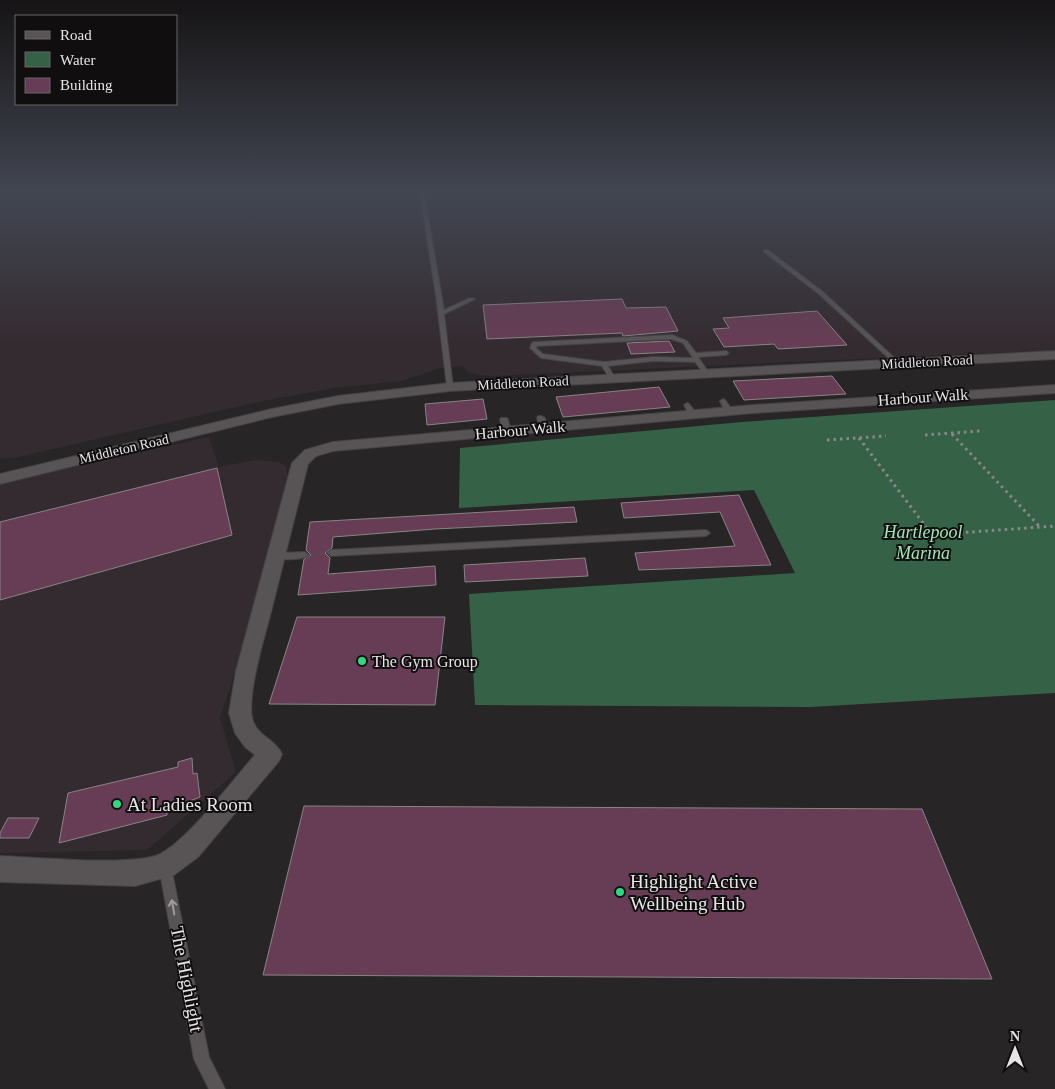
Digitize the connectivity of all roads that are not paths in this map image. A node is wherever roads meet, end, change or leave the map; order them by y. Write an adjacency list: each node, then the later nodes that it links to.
1 (430, 244): 4 (lane)
2 (766, 251): 8 (lane)
3 (472, 299): 4 (lane)
4 (441, 313): 12 (lane)
5 (726, 353): 7 (lane)
6 (1055, 355): 8 (street, Middleton Road)
7 (697, 357): 9 (lane); 9 (lane); 10 (lane)
8 (897, 363): 10 (street, Middleton Road)
9 (604, 364): 11 (lane)
10 (706, 373): 11 (street, Middleton Road)
11 (612, 378): 12 (street, Middleton Road)
12 (450, 386): 14 (street, Middleton Road)
13 (1055, 389): 18 (street, Harbour Walk)
14 (0, 479)
15 (706, 533): 16 (lane)
16 (331, 553)
17 (305, 555): 18 (lane)
18 (277, 556): 19 (street, Harbour Walk)
19 (165, 866): 20 (street); 21 (lane, The Highlight, one-way to 19)
20 (0, 869)
21 (217, 1089)

